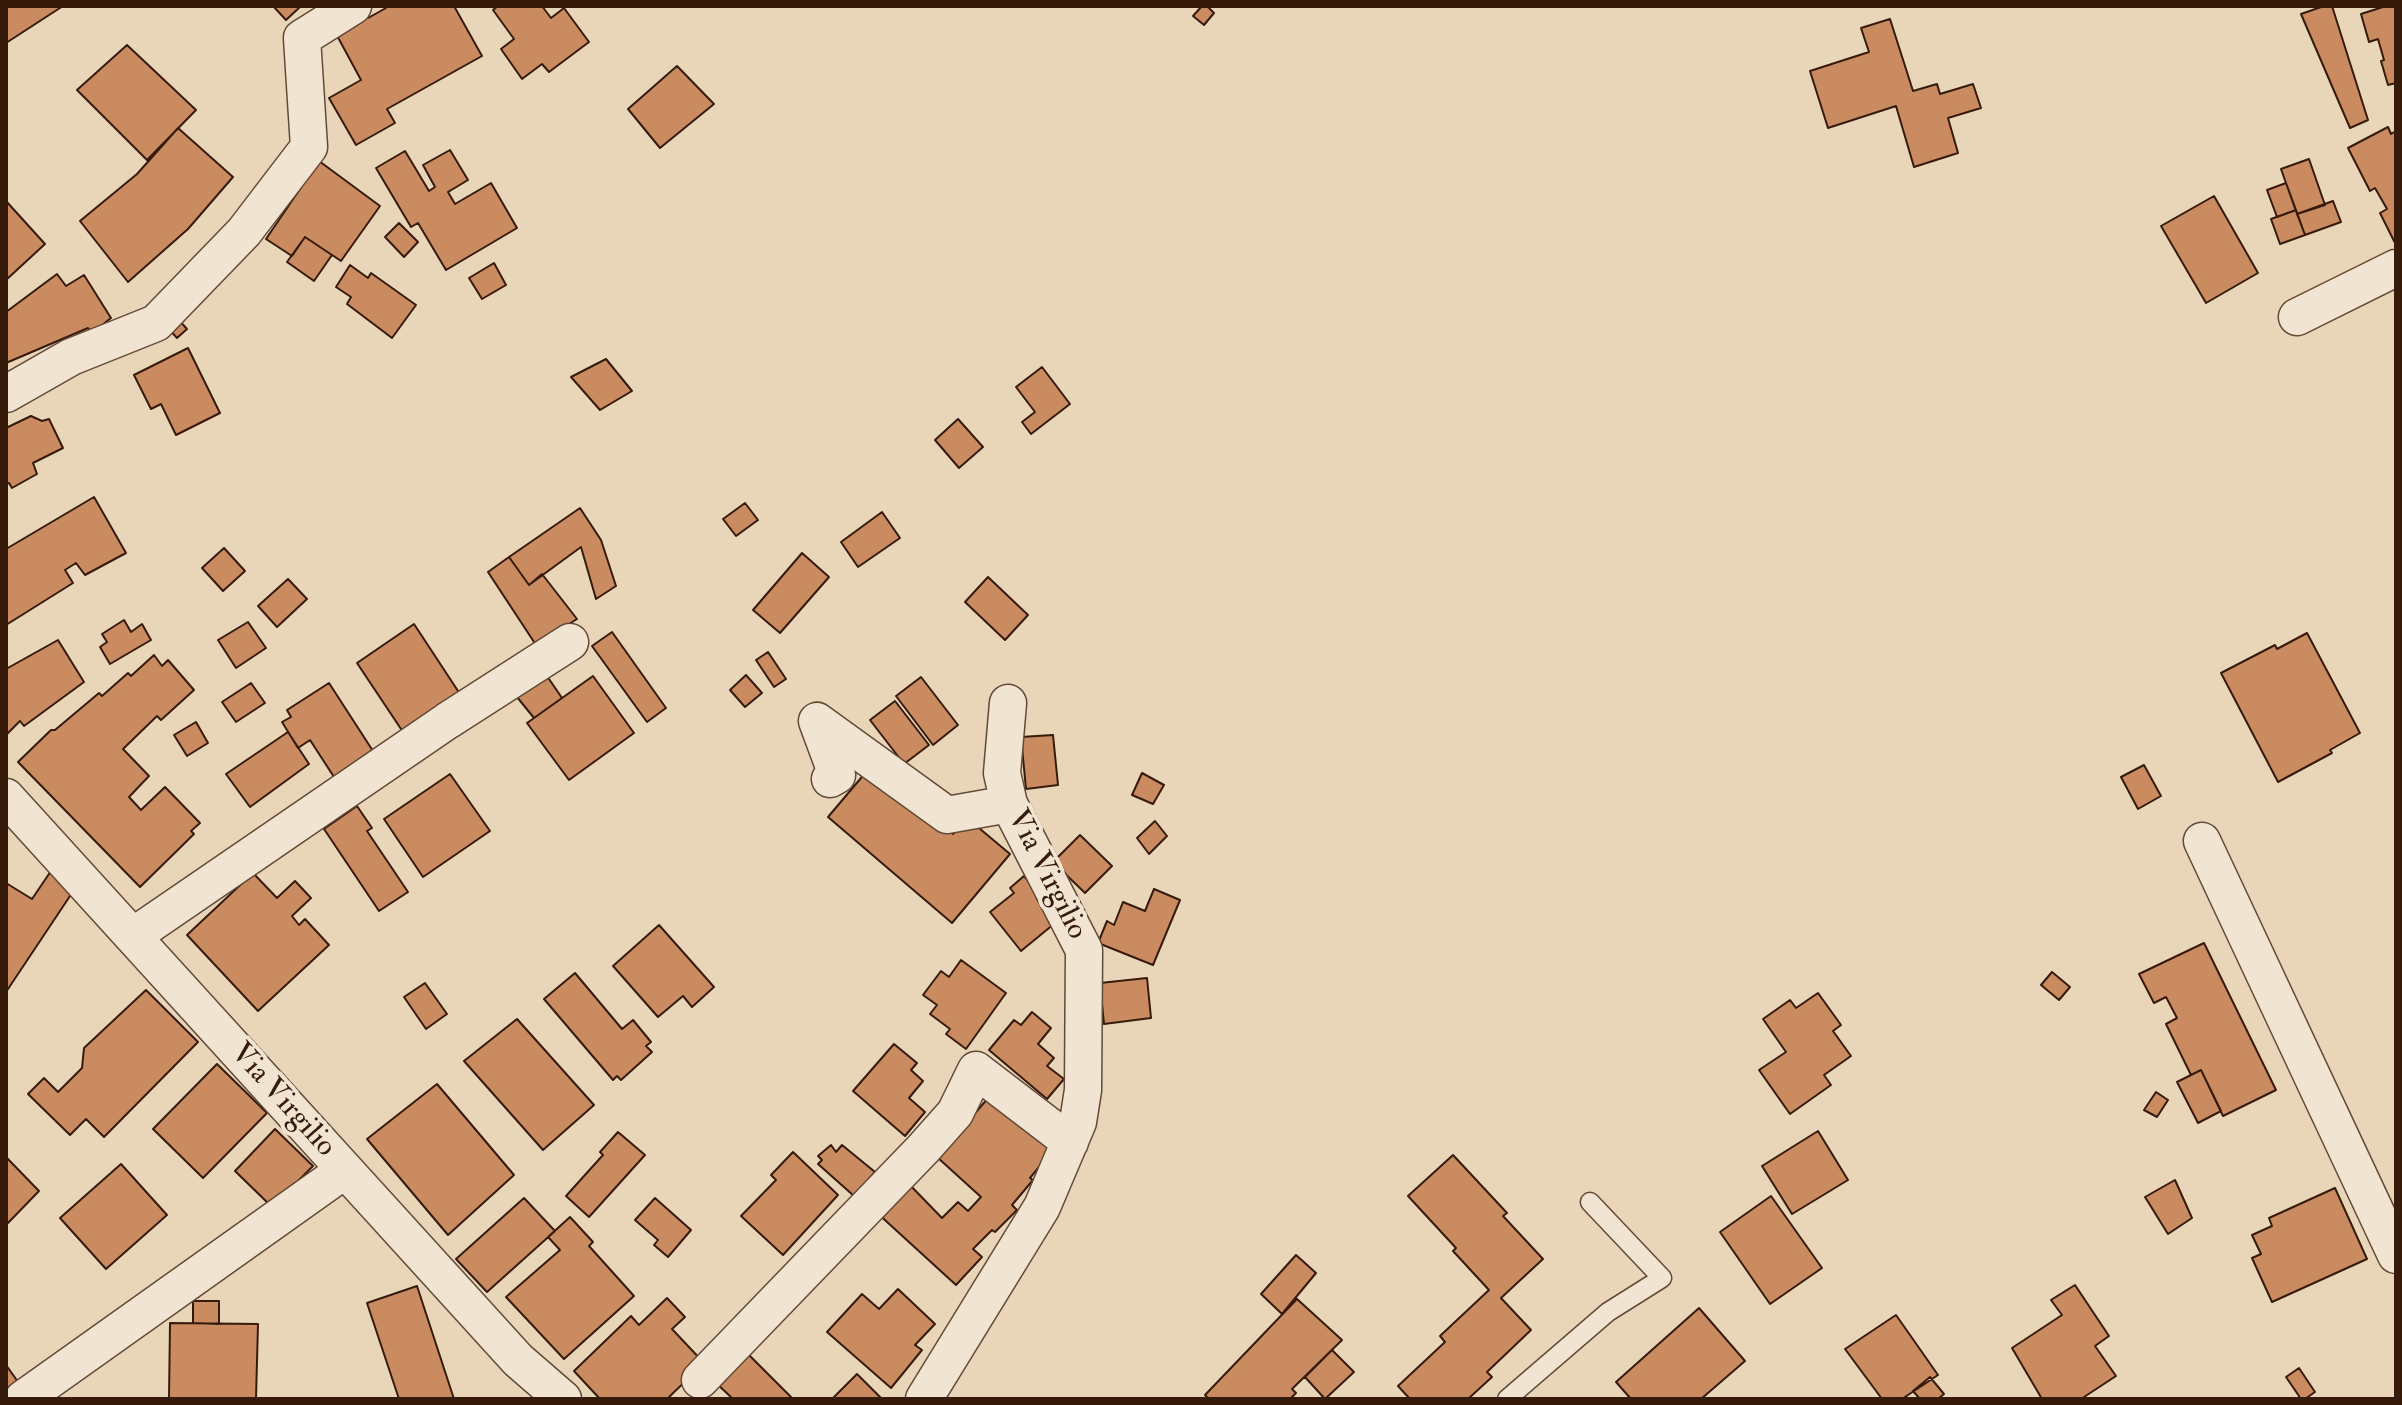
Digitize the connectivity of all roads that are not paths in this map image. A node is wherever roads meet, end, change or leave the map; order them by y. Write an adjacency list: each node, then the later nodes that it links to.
1 (353, 6): 4 (street)
2 (2396, 268): 3 (street)
3 (2297, 317)
4 (6, 394)
5 (570, 642): 11 (street)
6 (1008, 703): 9 (street, Via Virgilio)
7 (830, 779): 9 (street)
8 (6, 797): 11 (street, Via Virgilio)
9 (1009, 804): 12 (street, Via Virgilio)
10 (2202, 841): 15 (street)
11 (133, 936): 13 (street, Via Virgilio)
12 (1070, 1142): 16 (street); 19 (street, Via Virgilio)
13 (345, 1170): 17 (street); 18 (street, Via Virgilio)
14 (1590, 1202): 20 (lane)
15 (2396, 1255)
16 (700, 1380)
17 (23, 1399)
18 (563, 1399)
19 (924, 1399)
20 (1507, 1399)

